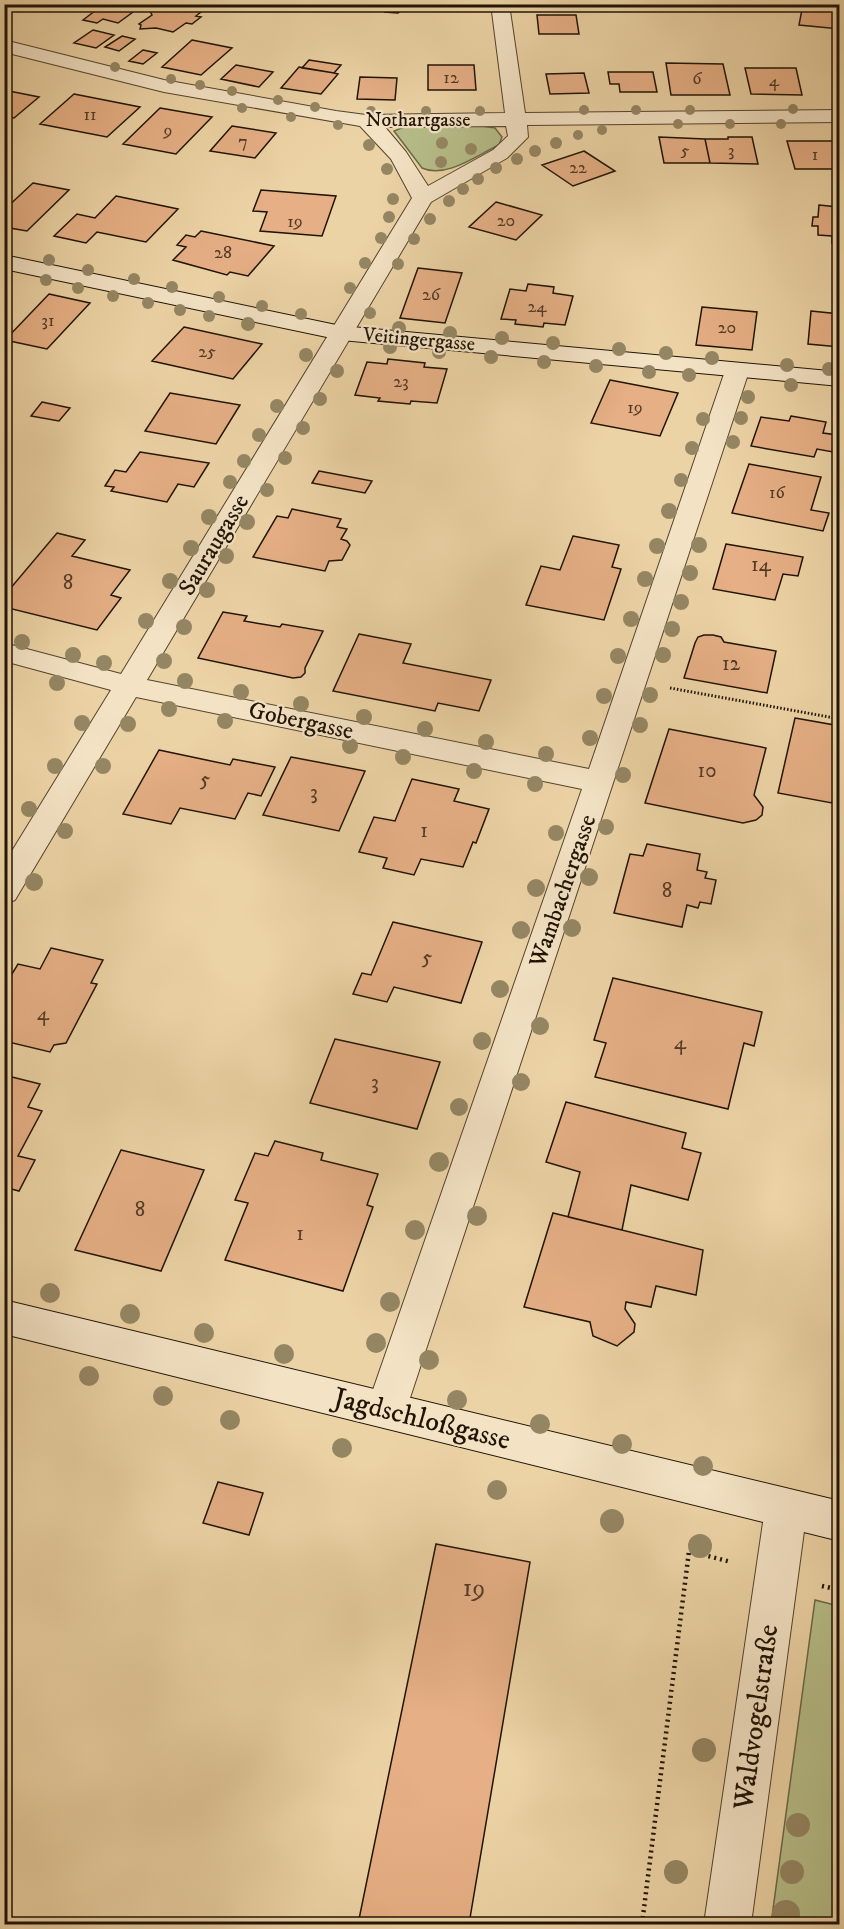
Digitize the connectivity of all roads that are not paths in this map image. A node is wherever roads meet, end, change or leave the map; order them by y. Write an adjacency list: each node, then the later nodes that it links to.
1 (500, 4): 4 (street)
2 (4, 46): 5 (street, Nothartgasse)
3 (840, 116): 4 (street, Nothartgasse)
4 (517, 119): 5 (street, Nothartgasse); 6 (street, Sauraugasse)
5 (366, 121): 6 (street)
6 (423, 198): 8 (street, Sauraugasse)
7 (4, 262): 8 (street, Veitingergasse)
8 (341, 333): 9 (street, Veitingergasse); 12 (street, Sauraugasse)
9 (737, 371): 10 (street, Veitingergasse); 13 (street, Wambachergasse)
10 (840, 379)
11 (4, 652): 12 (street, Gobergasse)
12 (130, 686): 13 (street, Gobergasse); 14 (street, Sauraugasse)
13 (600, 782): 16 (street, Wambachergasse)
14 (4, 892)
15 (4, 1317): 16 (street, Jagdschloßgasse)
16 (386, 1410): 17 (street, Jagdschloßgasse)
17 (786, 1509): 18 (street, Jagdschloßgasse); 19 (street, Waldvogelstraße)
18 (840, 1521)
19 (727, 1924)

